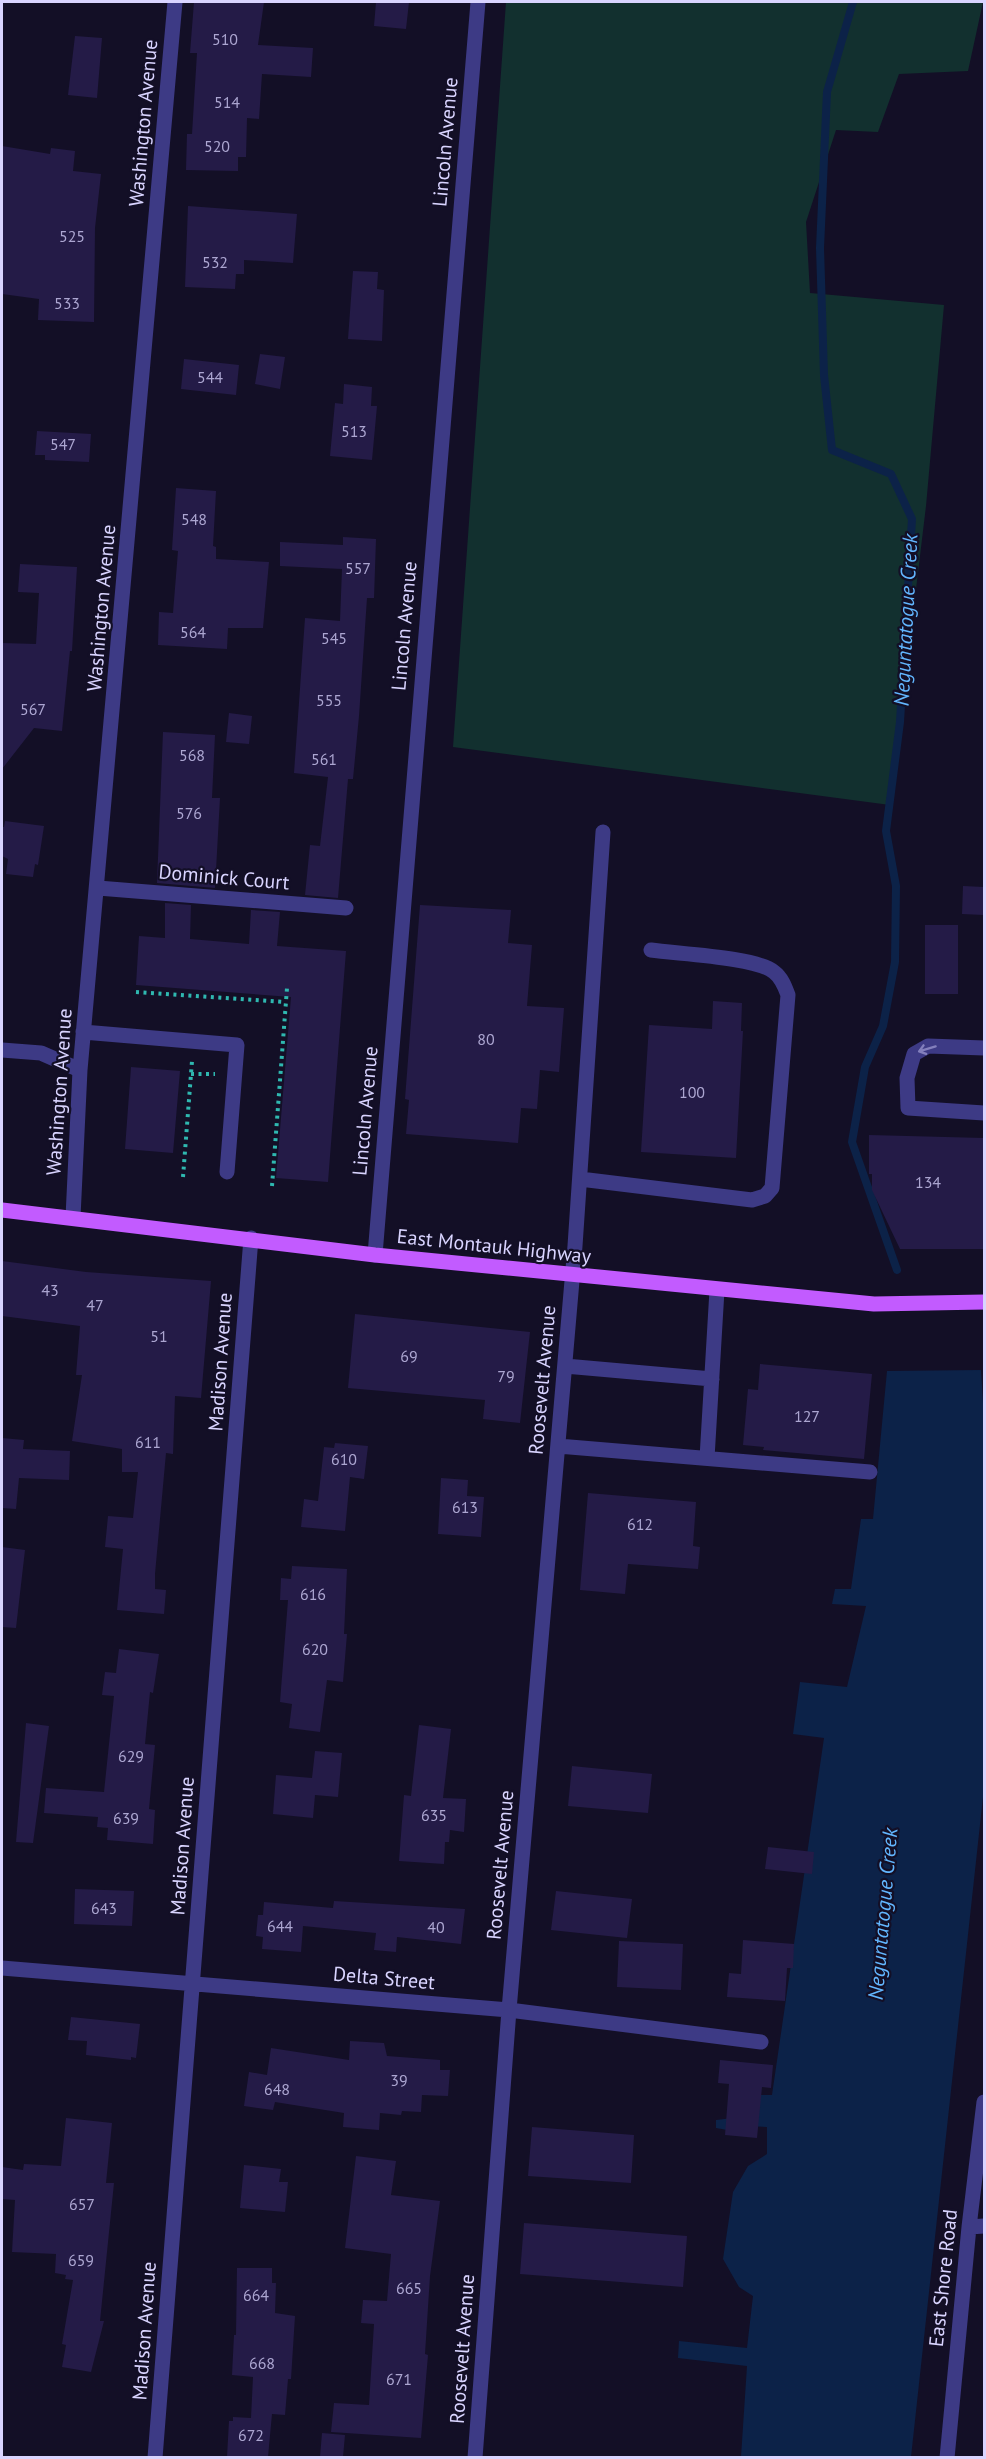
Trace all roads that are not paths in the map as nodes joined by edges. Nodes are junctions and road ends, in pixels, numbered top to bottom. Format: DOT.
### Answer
graph roads {
  1 [pos="175,2"];
  2 [pos="478,2"];
  3 [pos="603,832"];
  4 [pos="98,888"];
  5 [pos="346,908"];
  6 [pos="651,950"];
  7 [pos="83,1032"];
  8 [pos="984,1048"];
  9 [pos="2,1050"];
  10 [pos="80,1070"];
  11 [pos="984,1113"];
  12 [pos="227,1172"];
  13 [pos="580,1179"];
  14 [pos="2,1210"];
  15 [pos="73,1217"];
  16 [pos="251,1238"];
  17 [pos="375,1255"];
  18 [pos="572,1276"];
  19 [pos="717,1290"];
  20 [pos="984,1302"];
  21 [pos="565,1366"];
  22 [pos="712,1379"];
  23 [pos="558,1446"];
  24 [pos="707,1458"];
  25 [pos="870,1472"];
  26 [pos="2,1968"];
  27 [pos="192,1983"];
  28 [pos="509,2010"];
  29 [pos="761,2042"];
  30 [pos="984,2102"];
  31 [pos="984,2226"];
  32 [pos="969,2227"];
  33 [pos="155,2457"];
  34 [pos="475,2457"];
  35 [pos="947,2457"];
  1 -- 4 [label="street, Washington Avenue"];
  2 -- 17 [label="street, Lincoln Avenue"];
  3 -- 13 [label="street, Roosevelt Avenue"];
  4 -- 5 [label="street, Dominick Court"];
  4 -- 7 [label="street, Washington Avenue"];
  6 -- 13 [label="street"];
  7 -- 10 [label="street, Washington Avenue"];
  7 -- 12 [label="street"];
  8 -- 11 [label="street, one-way"];
  9 -- 10 [label="street"];
  10 -- 15 [label="street, Washington Avenue"];
  13 -- 18 [label="street, Roosevelt Avenue"];
  14 -- 15 [label="main road, East Montauk Highway"];
  15 -- 16 [label="main road, East Montauk Highway"];
  16 -- 17 [label="main road, East Montauk Highway"];
  16 -- 27 [label="street, Madison Avenue"];
  17 -- 18 [label="main road, East Montauk Highway"];
  18 -- 19 [label="main road, East Montauk Highway"];
  18 -- 21 [label="street, Roosevelt Avenue"];
  19 -- 20 [label="main road, East Montauk Highway"];
  19 -- 22 [label="street"];
  21 -- 22 [label="street"];
  21 -- 23 [label="street, Roosevelt Avenue"];
  22 -- 24 [label="street"];
  23 -- 24 [label="street"];
  23 -- 28 [label="street, Roosevelt Avenue"];
  24 -- 25 [label="street"];
  26 -- 27 [label="street, Delta Street"];
  27 -- 28 [label="street, Delta Street"];
  27 -- 33 [label="street, Madison Avenue"];
  28 -- 29 [label="street, Delta Street"];
  28 -- 34 [label="street, Roosevelt Avenue"];
  30 -- 32 [label="street, East Shore Road"];
  31 -- 32 [label="street"];
  32 -- 35 [label="street, East Shore Road"];
}
